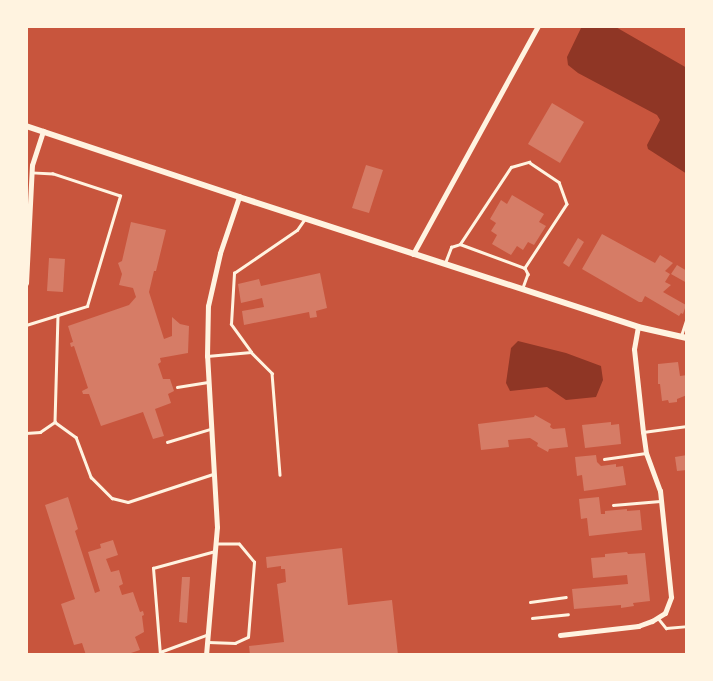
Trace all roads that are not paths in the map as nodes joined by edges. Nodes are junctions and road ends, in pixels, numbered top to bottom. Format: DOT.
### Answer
graph roads {
  1 [pos="538,26"];
  2 [pos="26,126"];
  3 [pos="43,131"];
  4 [pos="32,173"];
  5 [pos="238,197"];
  6 [pos="305,219"];
  7 [pos="460,244"];
  8 [pos="413,254"];
  9 [pos="444,264"];
  10 [pos="525,268"];
  11 [pos="26,283"];
  12 [pos="523,290"];
  13 [pos="58,315"];
  14 [pos="687,318"];
  15 [pos="26,325"];
  16 [pos="638,327"];
  17 [pos="684,338"];
  18 [pos="251,352"];
  19 [pos="207,356"];
  20 [pos="209,382"];
  21 [pos="177,387"];
  22 [pos="55,422"];
  23 [pos="687,426"];
  24 [pos="212,429"];
  25 [pos="643,432"];
  26 [pos="26,433"];
  27 [pos="167,442"];
  28 [pos="646,453"];
  29 [pos="604,459"];
  30 [pos="214,474"];
  31 [pos="280,475"];
  32 [pos="661,501"];
  33 [pos="612,506"];
  34 [pos="215,544"];
  35 [pos="215,551"];
  36 [pos="566,597"];
  37 [pos="530,602"];
  38 [pos="568,614"];
  39 [pos="532,618"];
  40 [pos="658,618"];
  41 [pos="687,626"];
  42 [pos="208,634"];
  43 [pos="560,635"];
  44 [pos="207,642"];
  45 [pos="160,653"];
  46 [pos="206,655"];
  1 -- 8 [label="street"];
  2 -- 3 [label="street"];
  3 -- 4 [label="street"];
  3 -- 5 [label="street"];
  4 -- 11 [label="street"];
  4 -- 13 [label="lane"];
  5 -- 6 [label="street"];
  5 -- 19 [label="street"];
  6 -- 8 [label="street"];
  6 -- 18 [label="lane"];
  7 -- 9 [label="lane"];
  7 -- 10 [label="lane"];
  7 -- 10 [label="lane"];
  8 -- 9 [label="street"];
  9 -- 12 [label="street"];
  10 -- 12 [label="lane"];
  12 -- 16 [label="street"];
  13 -- 15 [label="lane"];
  13 -- 22 [label="lane"];
  14 -- 17 [label="lane"];
  16 -- 17 [label="street"];
  16 -- 25 [label="street"];
  18 -- 19 [label="lane"];
  18 -- 31 [label="lane"];
  19 -- 20 [label="street"];
  20 -- 21 [label="lane"];
  20 -- 24 [label="street"];
  22 -- 26 [label="lane"];
  22 -- 30 [label="lane"];
  23 -- 25 [label="lane"];
  24 -- 27 [label="lane"];
  24 -- 30 [label="street"];
  25 -- 28 [label="street"];
  28 -- 29 [label="lane"];
  28 -- 32 [label="street"];
  30 -- 34 [label="street"];
  32 -- 33 [label="lane"];
  32 -- 40 [label="street"];
  34 -- 35 [label="street"];
  34 -- 44 [label="lane"];
  35 -- 42 [label="street"];
  35 -- 45 [label="lane"];
  36 -- 37 [label="lane"];
  38 -- 39 [label="lane"];
  40 -- 41 [label="lane"];
  40 -- 43 [label="street"];
  42 -- 44 [label="street"];
  42 -- 45 [label="lane"];
  44 -- 46 [label="street"];
}
